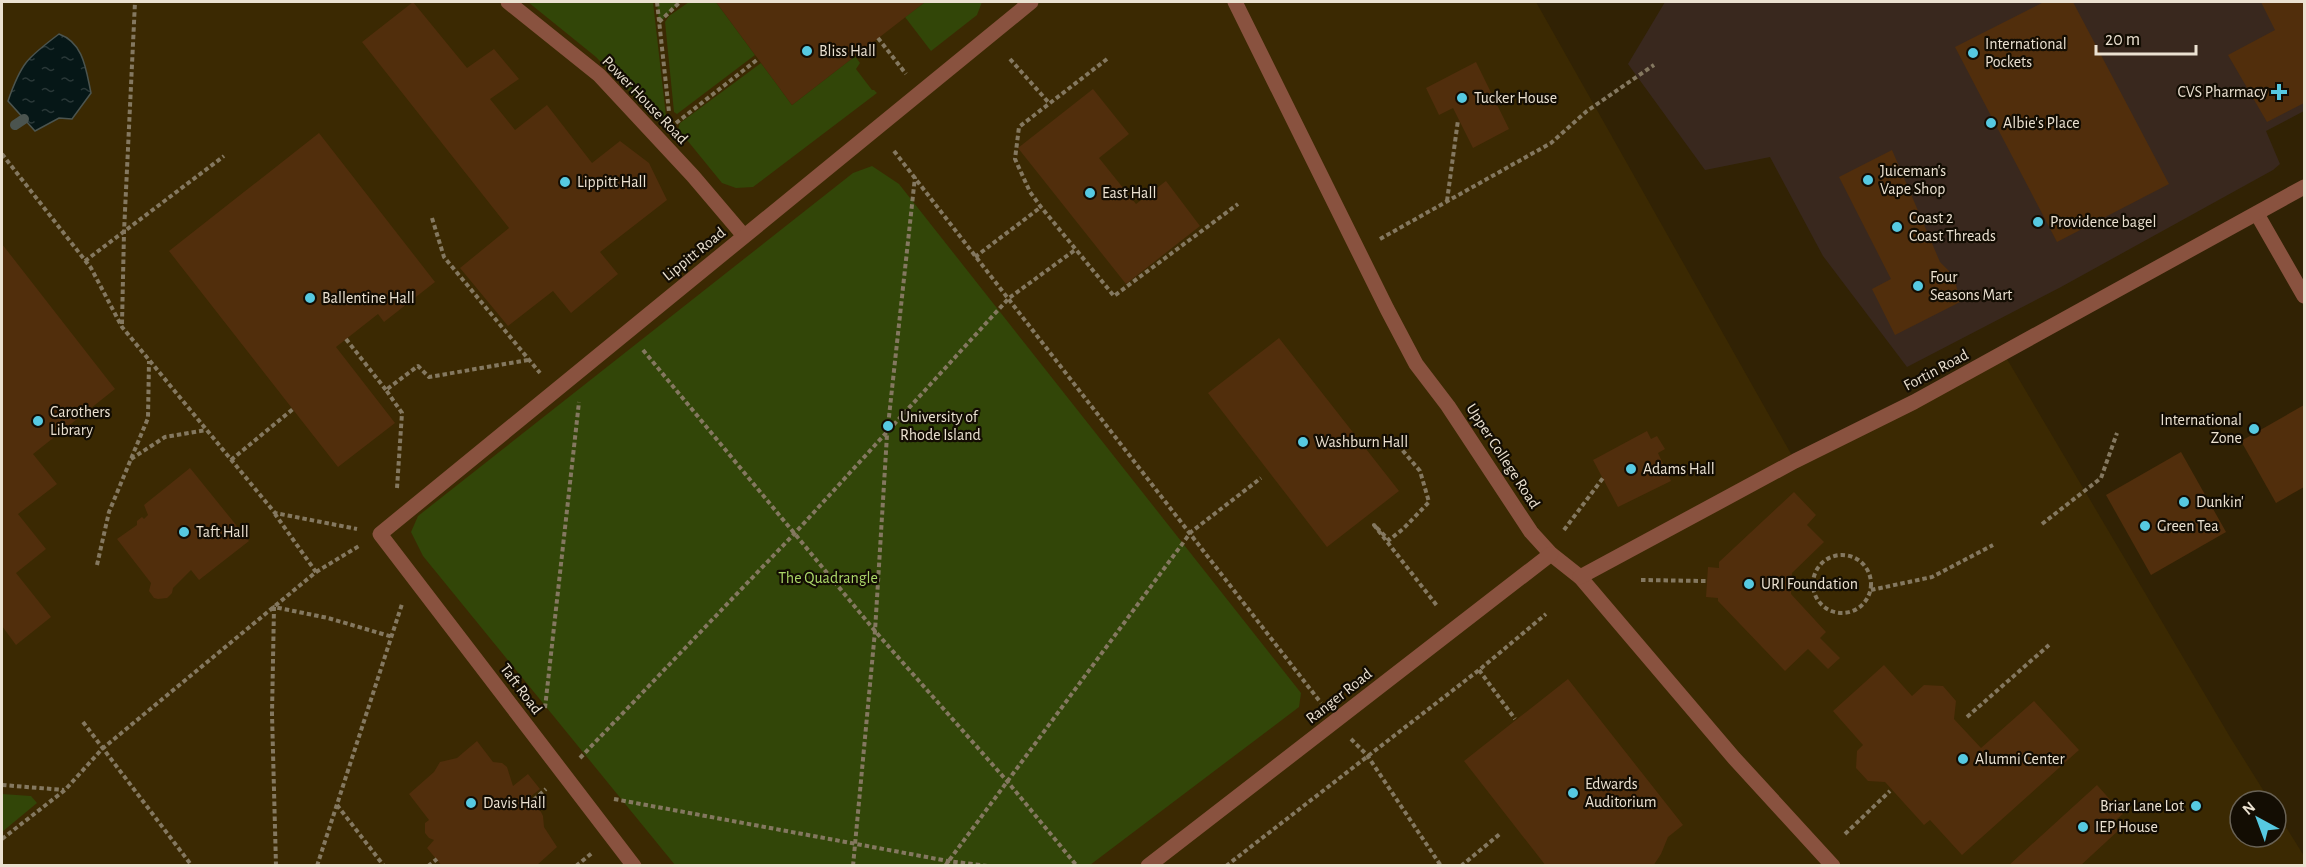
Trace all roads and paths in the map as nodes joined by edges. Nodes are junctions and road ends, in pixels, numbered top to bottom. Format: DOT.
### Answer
graph roads {
  1 [pos="135,2"];
  2 [pos="508,2"];
  3 [pos="657,2"];
  4 [pos="680,2"];
  5 [pos="1031,2"];
  6 [pos="1235,2"];
  7 [pos="659,22"];
  8 [pos="878,38"];
  9 [pos="758,59"];
  10 [pos="1010,59"];
  11 [pos="1107,59"];
  12 [pos="1654,64"];
  13 [pos="906,75"];
  14 [pos="1049,104"];
  15 [pos="669,116"];
  16 [pos="1458,120"];
  17 [pos="670,127"];
  18 [pos="894,151"];
  19 [pos="2,154"];
  20 [pos="224,156"];
  21 [pos="915,177"];
  22 [pos="2304,187"];
  23 [pos="1447,202"];
  24 [pos="1238,204"];
  25 [pos="1041,207"];
  26 [pos="2257,214"];
  27 [pos="432,218"];
  28 [pos="124,231"];
  29 [pos="744,236"];
  30 [pos="1380,239"];
  31 [pos="1075,250"];
  32 [pos="975,256"];
  33 [pos="85,261"];
  34 [pos="2304,296"];
  35 [pos="1009,298"];
  36 [pos="122,327"];
  37 [pos="627,331"];
  38 [pos="346,339"];
  39 [pos="149,360"];
  40 [pos="528,360"];
  41 [pos="583,367"];
  42 [pos="386,390"];
  43 [pos="554,391"];
  44 [pos="293,409"];
  45 [pos="207,430"];
  46 [pos="2117,433"];
  47 [pos="886,435"];
  48 [pos="1393,439"];
  49 [pos="130,460"];
  50 [pos="231,460"];
  51 [pos="1261,478"];
  52 [pos="1602,478"];
  53 [pos="275,513"];
  54 [pos="397,519"];
  55 [pos="2042,524"];
  56 [pos="1564,530"];
  57 [pos="1191,532"];
  58 [pos="380,534"];
  59 [pos="795,534"];
  60 [pos="1993,545"];
  61 [pos="1551,554"];
  62 [pos="97,565"];
  63 [pos="316,572"];
  64 [pos="411,573"];
  65 [pos="1580,577"];
  66 [pos="1641,580"];
  67 [pos="1706,581"];
  68 [pos="1870,590"];
  69 [pos="274,607"];
  70 [pos="1438,607"];
  71 [pos="1546,614"];
  72 [pos="875,630"];
  73 [pos="393,637"];
  74 [pos="2049,645"];
  75 [pos="1479,670"];
  76 [pos="1967,717"];
  77 [pos="1515,719"];
  78 [pos="83,722"];
  79 [pos="1335,722"];
  80 [pos="541,745"];
  81 [pos="102,749"];
  82 [pos="1367,755"];
  83 [pos="564,774"];
  84 [pos="1007,781"];
  85 [pos="2,785"];
  86 [pos="64,790"];
  87 [pos="1890,791"];
  88 [pos="578,792"];
  89 [pos="338,805"];
  90 [pos="1501,833"];
  91 [pos="1845,834"];
  92 [pos="2,839"];
  93 [pos="855,842"];
  94 [pos="436,859"];
  95 [pos="1436,860"];
  96 [pos="946,863"];
  97 [pos="192,866"];
  98 [pos="276,866"];
  99 [pos="317,866"];
  100 [pos="384,866"];
  101 [pos="428,866"];
  102 [pos="634,866"];
  103 [pos="853,866"];
  104 [pos="988,866"];
  105 [pos="1077,866"];
  106 [pos="1148,866"];
  107 [pos="1226,866"];
  108 [pos="1437,866"];
  109 [pos="1441,866"];
  110 [pos="1461,866"];
  111 [pos="1833,866"];
  1 -- 28 [label="path"];
  2 -- 29 [label="street, Power House Road"];
  3 -- 7 [label="path"];
  4 -- 7 [label="path"];
  5 -- 29 [label="street, Lippitt Road"];
  6 -- 61 [label="street, Upper College Road"];
  7 -- 15 [label="path"];
  8 -- 13 [label="path"];
  9 -- 17 [label="path"];
  10 -- 14 [label="path"];
  11 -- 14 [label="path"];
  12 -- 23 [label="path"];
  14 -- 25 [label="path"];
  16 -- 23 [label="path"];
  18 -- 21 [label="path"];
  19 -- 33 [label="path"];
  20 -- 28 [label="path"];
  21 -- 32 [label="path"];
  21 -- 47 [label="path"];
  22 -- 26 [label="street, Fortin Road"];
  23 -- 30 [label="path"];
  24 -- 31 [label="path"];
  25 -- 31 [label="path"];
  25 -- 32 [label="path"];
  26 -- 34 [label="street"];
  26 -- 65 [label="street, Fortin Road"];
  27 -- 40 [label="path"];
  28 -- 33 [label="path"];
  28 -- 36 [label="path"];
  29 -- 37 [label="street, Lippitt Road"];
  31 -- 35 [label="path"];
  32 -- 35 [label="path"];
  33 -- 36 [label="path"];
  35 -- 47 [label="path"];
  35 -- 57 [label="path"];
  36 -- 39 [label="path"];
  37 -- 41 [label="street, Lippitt Road"];
  37 -- 59 [label="path"];
  38 -- 42 [label="path"];
  39 -- 45 [label="path"];
  39 -- 49 [label="path"];
  40 -- 42 [label="path"];
  40 -- 43 [label="path"];
  41 -- 43 [label="street, Lippitt Road"];
  41 -- 80 [label="path"];
  42 -- 54 [label="path"];
  43 -- 54 [label="street, Lippitt Road"];
  44 -- 50 [label="path"];
  45 -- 49 [label="path"];
  45 -- 50 [label="path"];
  46 -- 55 [label="path"];
  47 -- 59 [label="path"];
  47 -- 72 [label="path"];
  48 -- 70 [label="path"];
  49 -- 62 [label="path"];
  50 -- 53 [label="path"];
  51 -- 57 [label="path"];
  52 -- 56 [label="path"];
  53 -- 58 [label="path"];
  53 -- 63 [label="path"];
  54 -- 58 [label="street, Lippitt Road"];
  57 -- 79 [label="path"];
  57 -- 84 [label="path"];
  58 -- 63 [label="path"];
  58 -- 64 [label="street, Taft Road"];
  59 -- 72 [label="path"];
  59 -- 83 [label="path"];
  60 -- 68 [label="path"];
  61 -- 65 [label="street, Upper College Road"];
  61 -- 79 [label="street, Ranger Road"];
  63 -- 69 [label="path"];
  64 -- 73 [label="path"];
  64 -- 80 [label="street, Taft Road"];
  65 -- 111 [label="street, Upper College Road"];
  66 -- 67 [label="path"];
  68 -- 68 [label="path"];
  69 -- 73 [label="path"];
  69 -- 81 [label="path"];
  69 -- 98 [label="path"];
  71 -- 75 [label="path"];
  72 -- 84 [label="path"];
  72 -- 93 [label="path"];
  73 -- 89 [label="path"];
  74 -- 76 [label="path"];
  75 -- 77 [label="path"];
  75 -- 82 [label="path"];
  78 -- 81 [label="path"];
  79 -- 106 [label="street, Ranger Road"];
  80 -- 83 [label="street, Taft Road"];
  81 -- 86 [label="path"];
  81 -- 97 [label="path"];
  82 -- 95 [label="path"];
  82 -- 107 [label="path"];
  83 -- 88 [label="street, Taft Road"];
  84 -- 96 [label="path"];
  84 -- 105 [label="path"];
  85 -- 86 [label="path"];
  86 -- 92 [label="path"];
  87 -- 91 [label="path"];
  88 -- 93 [label="path"];
  88 -- 102 [label="street, Taft Road"];
  89 -- 99 [label="path"];
  89 -- 100 [label="path"];
  90 -- 110 [label="path"];
  93 -- 96 [label="path"];
  93 -- 103 [label="path"];
  94 -- 101 [label="path"];
  95 -- 108 [label="path"];
  95 -- 109 [label="path"];
  96 -- 104 [label="path"];
}
